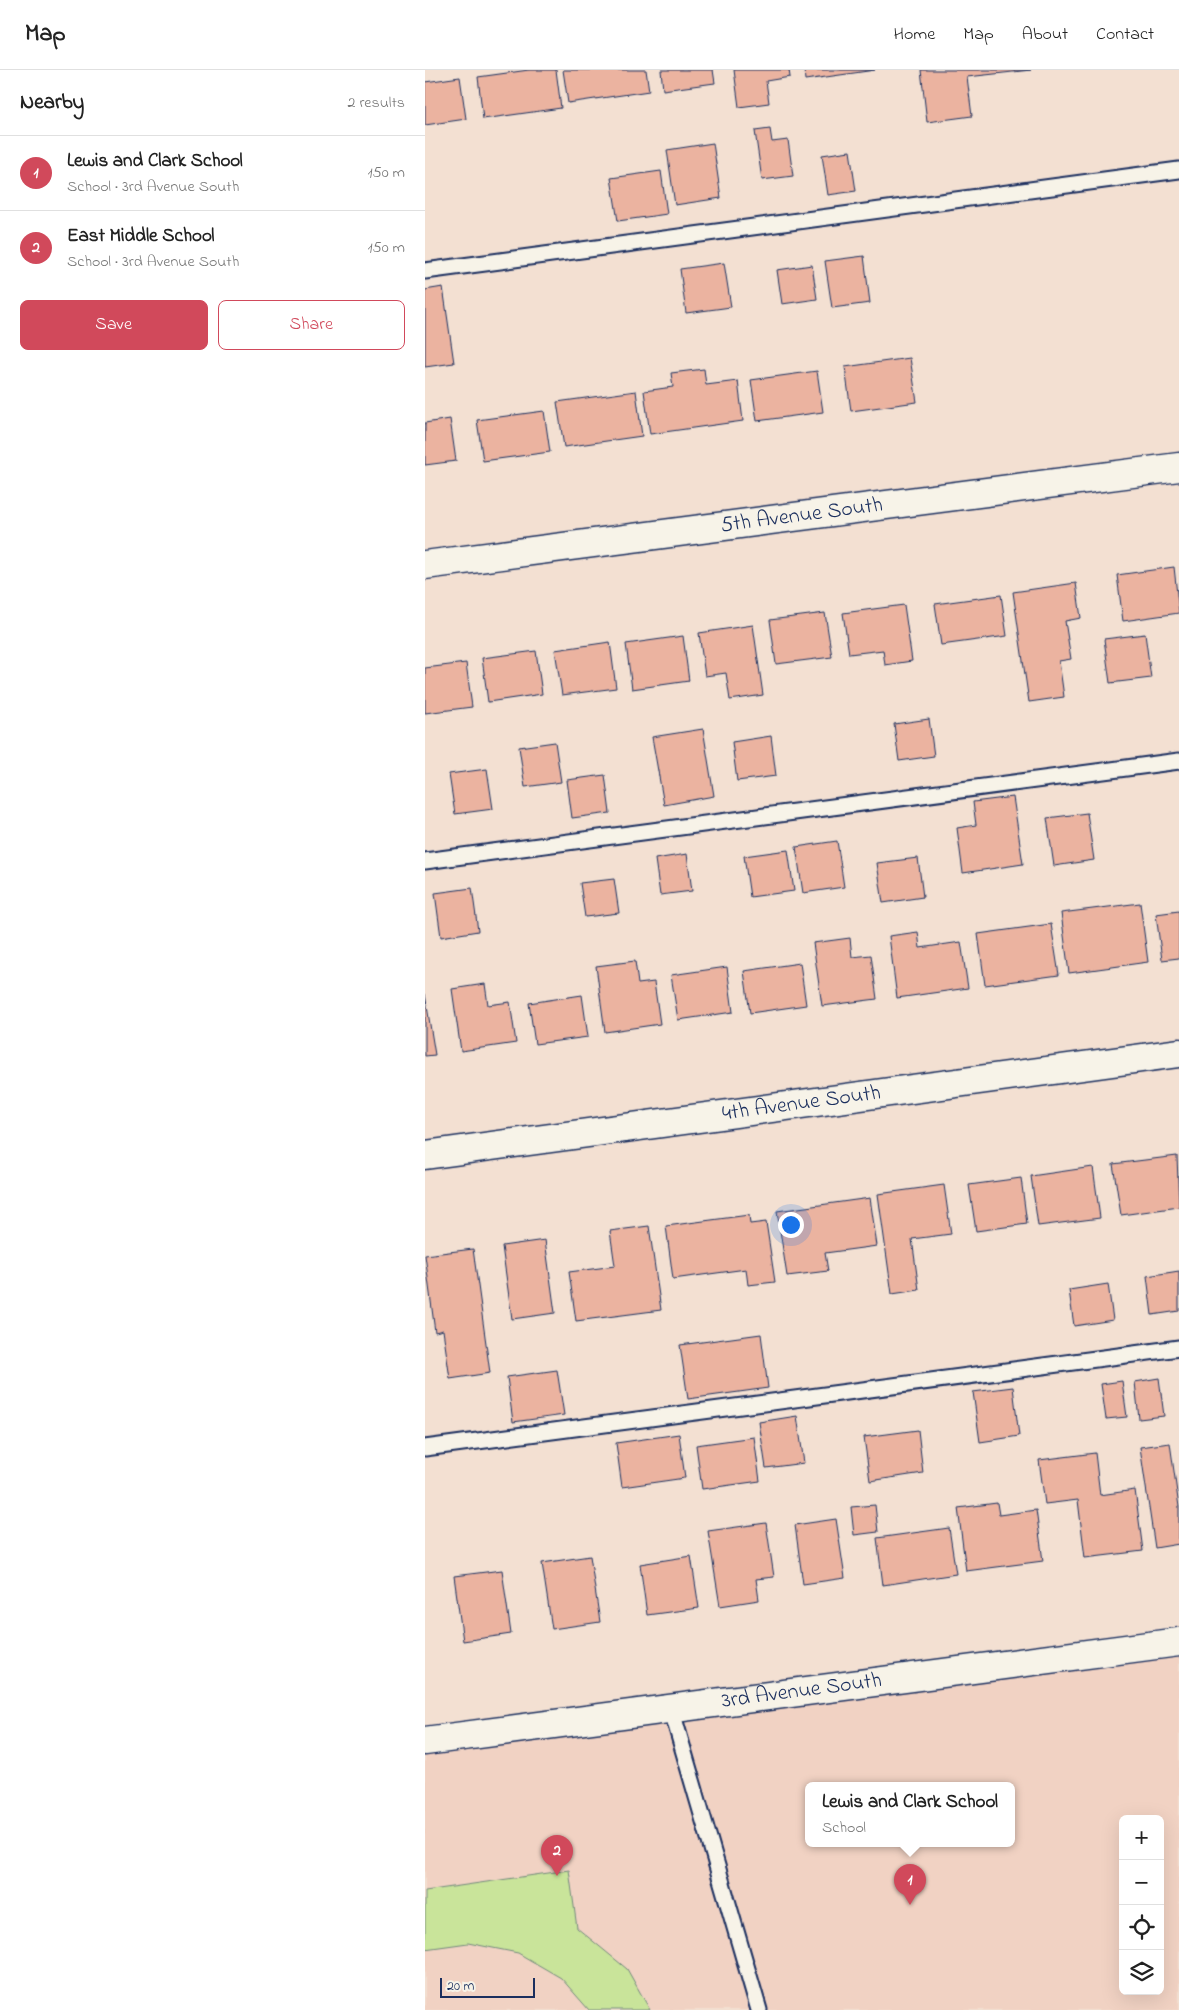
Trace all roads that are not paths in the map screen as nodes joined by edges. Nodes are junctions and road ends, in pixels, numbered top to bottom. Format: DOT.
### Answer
graph roads {
  1 [pos="1179,170"];
  2 [pos="425,271"];
  3 [pos="1179,467"];
  4 [pos="425,565"];
  5 [pos="1179,761"];
  6 [pos="425,861"];
  7 [pos="1179,1053"];
  8 [pos="425,1155"];
  9 [pos="1179,1348"];
  10 [pos="425,1448"];
  11 [pos="1179,1642"];
  12 [pos="671,1708"];
  13 [pos="425,1741"];
  14 [pos="759,2010"];
  1 -- 2 [label="lane"];
  3 -- 4 [label="street, 5th Avenue South"];
  5 -- 6 [label="lane"];
  7 -- 8 [label="street, 4th Avenue South"];
  9 -- 10 [label="lane"];
  11 -- 12 [label="street, 3rd Avenue South"];
  12 -- 13 [label="street, 3rd Avenue South"];
  12 -- 14 [label="lane"];
}
